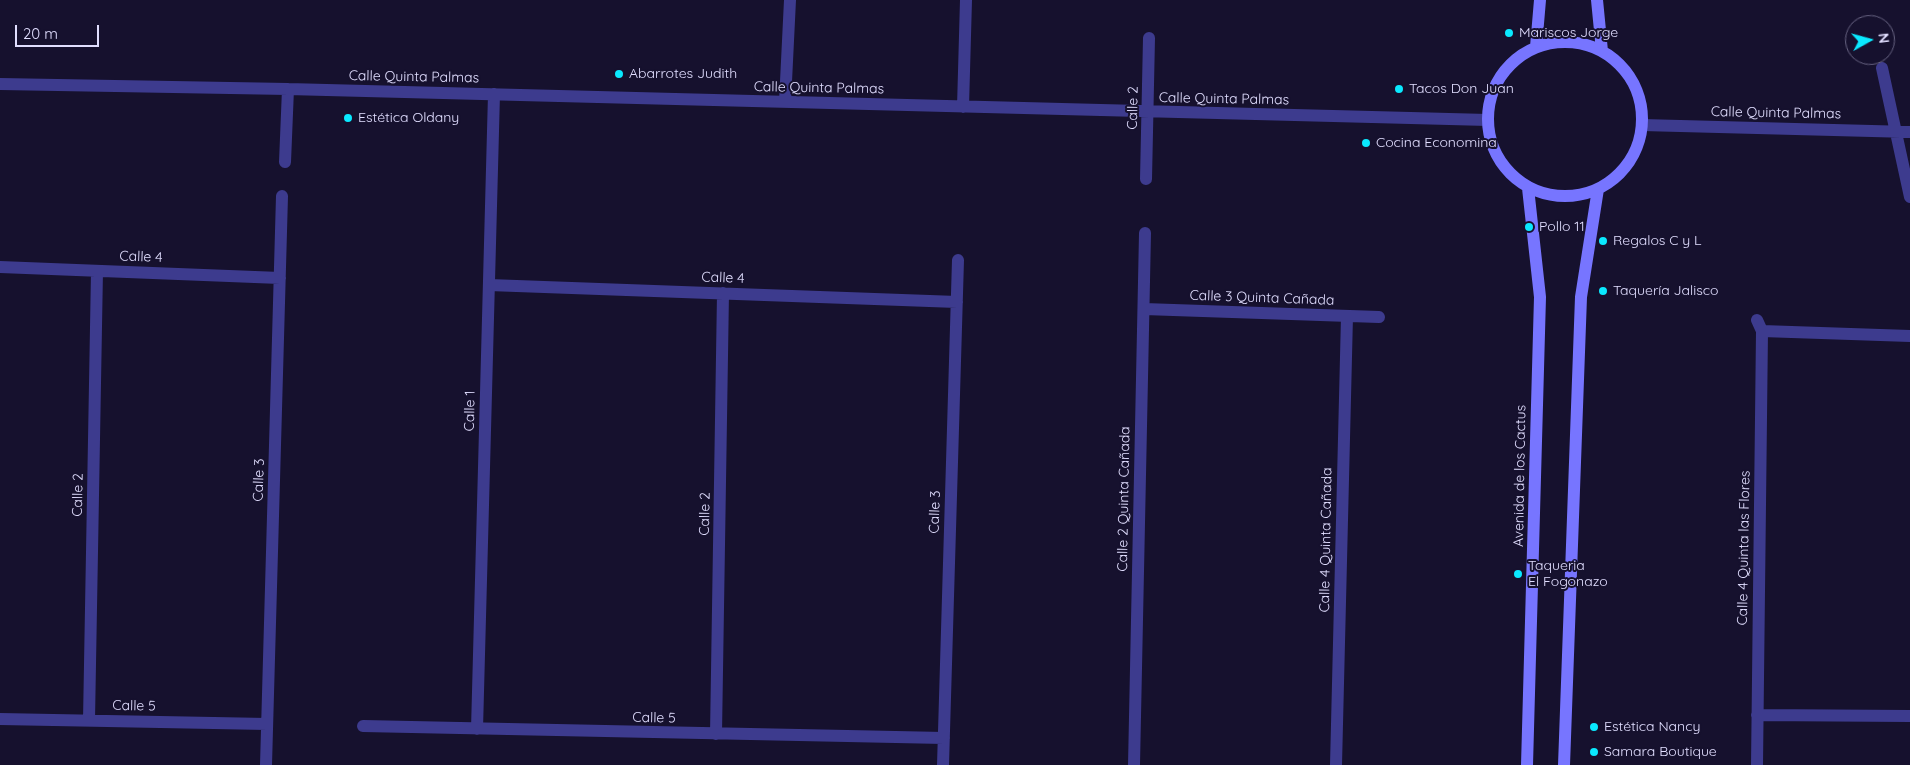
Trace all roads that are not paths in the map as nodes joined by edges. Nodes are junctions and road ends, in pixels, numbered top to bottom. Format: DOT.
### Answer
graph roads {
  1 [pos="790,0"];
  2 [pos="966,0"];
  3 [pos="1540,0"];
  4 [pos="1597,0"];
  5 [pos="1149,38"];
  6 [pos="1536,47"];
  7 [pos="1602,52"];
  8 [pos="1882,68"];
  9 [pos="0,84"];
  10 [pos="288,89"];
  11 [pos="494,94"];
  12 [pos="785,102"];
  13 [pos="963,107"];
  14 [pos="1148,112"];
  15 [pos="1488,120"];
  16 [pos="1642,125"];
  17 [pos="1896,131"];
  18 [pos="1910,132"];
  19 [pos="285,162"];
  20 [pos="1146,179"];
  21 [pos="1528,188"];
  22 [pos="1598,190"];
  23 [pos="282,196"];
  24 [pos="1910,197"];
  25 [pos="1145,233"];
  26 [pos="958,260"];
  27 [pos="0,267"];
  28 [pos="97,271"];
  29 [pos="280,278"];
  30 [pos="489,285"];
  31 [pos="723,293"];
  32 [pos="957,302"];
  33 [pos="1144,308"];
  34 [pos="1346,316"];
  35 [pos="1379,317"];
  36 [pos="1910,336"];
  37 [pos="1757,715"];
  38 [pos="1910,716"];
  39 [pos="0,719"];
  40 [pos="89,720"];
  41 [pos="267,724"];
  42 [pos="364,726"];
  43 [pos="477,729"];
  44 [pos="716,734"];
  45 [pos="944,738"];
  46 [pos="266,765"];
  47 [pos="943,765"];
  48 [pos="1134,765"];
  49 [pos="1336,765"];
  50 [pos="1527,765"];
  51 [pos="1564,765"];
  52 [pos="1756,765"];
  1 -- 12 [label="street"];
  2 -- 13 [label="street"];
  3 -- 6 [label="street"];
  4 -- 7 [label="street"];
  5 -- 14 [label="street, Calle 2"];
  6 -- 7 [label="street"];
  6 -- 15 [label="street"];
  7 -- 16 [label="street"];
  8 -- 17 [label="street"];
  9 -- 10 [label="street, Calle Quinta Palmas"];
  10 -- 11 [label="street, Calle Quinta Palmas"];
  10 -- 19 [label="street"];
  11 -- 12 [label="street, Calle Quinta Palmas"];
  11 -- 30 [label="street, Calle 1"];
  12 -- 13 [label="street, Calle Quinta Palmas"];
  13 -- 14 [label="street, Calle Quinta Palmas"];
  14 -- 15 [label="street, Calle Quinta Palmas"];
  14 -- 20 [label="street, Calle 2"];
  15 -- 21 [label="street"];
  16 -- 17 [label="street, Calle Quinta Palmas"];
  16 -- 22 [label="street"];
  17 -- 18 [label="street, Calle Quinta Palmas"];
  17 -- 24 [label="street"];
  21 -- 22 [label="street"];
  21 -- 50 [label="street, Avenida de los Cactus"];
  22 -- 51 [label="street"];
  23 -- 29 [label="street, Calle 3"];
  25 -- 33 [label="street, Calle 2 Quinta Cañada"];
  26 -- 32 [label="street, Calle 3"];
  27 -- 28 [label="street, Calle 4"];
  28 -- 29 [label="street, Calle 4"];
  28 -- 40 [label="street, Calle 2"];
  29 -- 41 [label="street, Calle 3"];
  30 -- 31 [label="street, Calle 4"];
  30 -- 43 [label="street, Calle 1"];
  31 -- 32 [label="street, Calle 4"];
  31 -- 44 [label="street, Calle 2"];
  32 -- 45 [label="street, Calle 3"];
  33 -- 34 [label="street, Calle 3 Quinta Cañada"];
  33 -- 48 [label="street, Calle 2 Quinta Cañada"];
  34 -- 35 [label="street, Calle 3 Quinta Cañada"];
  34 -- 49 [label="street, Calle 4 Quinta Cañada"];
  36 -- 37 [label="street, Calle 4 Quinta las Flores"];
  37 -- 38 [label="street"];
  37 -- 52 [label="street, Calle 4 Quinta las Flores"];
  39 -- 40 [label="street, Calle 5"];
  40 -- 41 [label="street, Calle 5"];
  41 -- 46 [label="street, Calle 3"];
  42 -- 43 [label="street, Calle 5"];
  43 -- 44 [label="street, Calle 5"];
  44 -- 45 [label="street, Calle 5"];
  45 -- 47 [label="street, Calle 3"];
}
